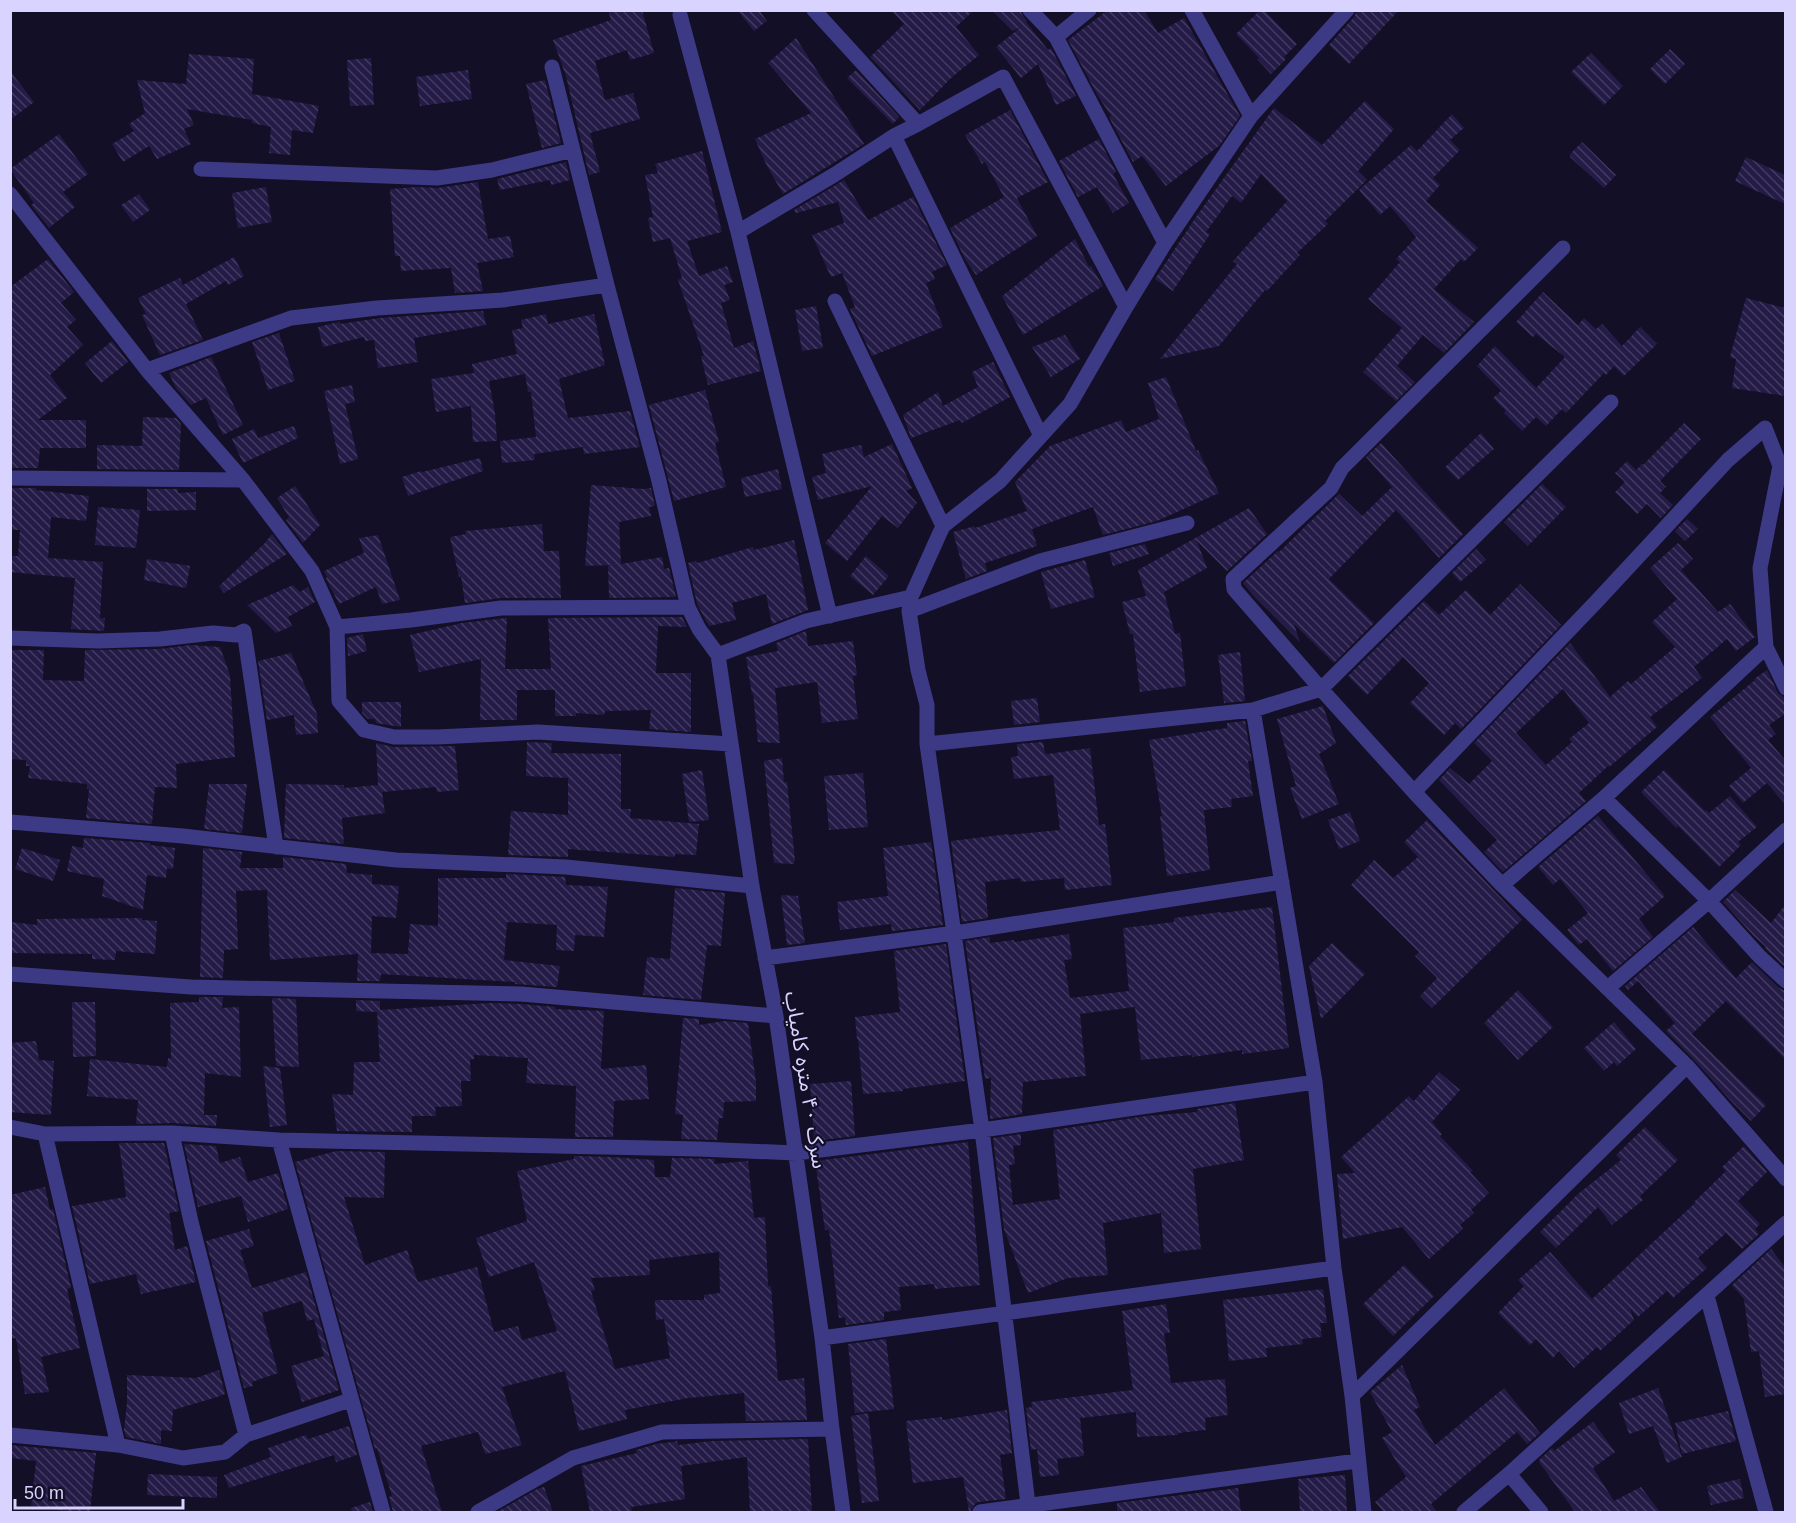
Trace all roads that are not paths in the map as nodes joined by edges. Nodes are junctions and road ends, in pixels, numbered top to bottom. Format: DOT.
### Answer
graph roads {
  1 [pos="814,10"];
  2 [pos="1030,10"];
  3 [pos="1089,10"];
  4 [pos="1192,10"];
  5 [pos="1347,10"];
  6 [pos="680,15"];
  7 [pos="1056,36"];
  8 [pos="552,67"];
  9 [pos="1251,116"];
  10 [pos="918,124"];
  11 [pos="894,136"];
  12 [pos="573,150"];
  13 [pos="201,169"];
  14 [pos="10,194"];
  15 [pos="738,232"];
  16 [pos="1165,243"];
  17 [pos="1563,248"];
  18 [pos="607,285"];
  19 [pos="835,301"];
  20 [pos="1126,307"];
  21 [pos="147,370"];
  22 [pos="1611,402"];
  23 [pos="1041,436"];
  24 [pos="10,478"];
  25 [pos="243,480"];
  26 [pos="1187,523"];
  27 [pos="943,526"];
  28 [pos="910,604"];
  29 [pos="687,607"];
  30 [pos="830,616"];
  31 [pos="337,627"];
  32 [pos="10,638"];
  33 [pos="1766,647"];
  34 [pos="718,655"];
  35 [pos="1785,688"];
  36 [pos="1321,689"];
  37 [pos="1253,710"];
  38 [pos="731,744"];
  39 [pos="927,744"];
  40 [pos="1414,792"];
  41 [pos="1604,798"];
  42 [pos="10,822"];
  43 [pos="1785,830"];
  44 [pos="276,847"];
  45 [pos="1282,882"];
  46 [pos="1503,885"];
  47 [pos="752,886"];
  48 [pos="1709,901"];
  49 [pos="955,933"];
  50 [pos="765,958"];
  51 [pos="10,974"];
  52 [pos="1785,981"];
  53 [pos="1609,987"];
  54 [pos="776,1016"];
  55 [pos="1687,1065"];
  56 [pos="1315,1082"];
  57 [pos="10,1126"];
  58 [pos="982,1130"];
  59 [pos="172,1133"];
  60 [pos="45,1134"];
  61 [pos="279,1140"];
  62 [pos="796,1154"];
  63 [pos="1785,1179"];
  64 [pos="1785,1223"];
  65 [pos="1334,1268"];
  66 [pos="1707,1296"];
  67 [pos="1004,1314"];
  68 [pos="822,1338"];
  69 [pos="1352,1396"];
  70 [pos="350,1400"];
  71 [pos="831,1430"];
  72 [pos="10,1435"];
  73 [pos="246,1435"];
  74 [pos="118,1446"];
  75 [pos="1357,1461"];
  76 [pos="1509,1474"];
  77 [pos="1029,1509"];
  78 [pos="383,1512"];
  79 [pos="478,1512"];
  80 [pos="843,1512"];
  81 [pos="980,1512"];
  82 [pos="1364,1512"];
  83 [pos="1464,1512"];
  84 [pos="1541,1512"];
  85 [pos="1766,1512"];
  1 -- 10 [label="street"];
  2 -- 7 [label="street"];
  3 -- 7 [label="street"];
  4 -- 9 [label="street"];
  5 -- 9 [label="street"];
  6 -- 15 [label="street"];
  7 -- 16 [label="street"];
  8 -- 12 [label="street"];
  9 -- 16 [label="street"];
  10 -- 11 [label="street"];
  10 -- 20 [label="street"];
  11 -- 15 [label="street"];
  11 -- 23 [label="street"];
  12 -- 13 [label="street"];
  12 -- 18 [label="street"];
  14 -- 21 [label="street"];
  15 -- 30 [label="street"];
  16 -- 20 [label="street"];
  17 -- 36 [label="street"];
  18 -- 21 [label="street"];
  18 -- 29 [label="street"];
  19 -- 27 [label="street"];
  20 -- 23 [label="street"];
  21 -- 25 [label="street"];
  22 -- 36 [label="street"];
  23 -- 27 [label="street"];
  24 -- 25 [label="street"];
  25 -- 31 [label="street"];
  26 -- 28 [label="street"];
  27 -- 28 [label="street"];
  28 -- 30 [label="street"];
  28 -- 39 [label="street"];
  29 -- 31 [label="street"];
  29 -- 34 [label="street"];
  30 -- 34 [label="street"];
  31 -- 38 [label="street"];
  32 -- 44 [label="street"];
  33 -- 35 [label="street"];
  33 -- 40 [label="street"];
  33 -- 41 [label="street"];
  34 -- 38 [label="street, سرک ۴۰ متره کامیاب"];
  36 -- 37 [label="street"];
  36 -- 40 [label="street"];
  37 -- 39 [label="street"];
  37 -- 45 [label="street"];
  38 -- 47 [label="street, سرک ۴۰ متره کامیاب"];
  39 -- 49 [label="street"];
  40 -- 46 [label="street"];
  41 -- 46 [label="street"];
  41 -- 48 [label="street"];
  42 -- 44 [label="street"];
  43 -- 48 [label="street"];
  44 -- 47 [label="street"];
  45 -- 49 [label="street"];
  45 -- 56 [label="street"];
  46 -- 53 [label="street"];
  47 -- 50 [label="street, سرک ۴۰ متره کامیاب"];
  48 -- 52 [label="street"];
  48 -- 53 [label="street"];
  49 -- 50 [label="street"];
  49 -- 58 [label="street"];
  50 -- 54 [label="street, سرک ۴۰ متره کامیاب"];
  51 -- 54 [label="street"];
  53 -- 55 [label="street"];
  54 -- 62 [label="street, سرک ۴۰ متره کامیاب"];
  55 -- 63 [label="street"];
  55 -- 69 [label="street"];
  56 -- 58 [label="street"];
  56 -- 65 [label="street"];
  57 -- 60 [label="street"];
  58 -- 62 [label="street"];
  58 -- 67 [label="street"];
  59 -- 60 [label="street"];
  59 -- 61 [label="street"];
  59 -- 73 [label="street"];
  60 -- 74 [label="street"];
  61 -- 62 [label="street"];
  61 -- 70 [label="street"];
  62 -- 68 [label="street, سرک ۴۰ متره کامیاب"];
  64 -- 66 [label="street"];
  65 -- 67 [label="street"];
  65 -- 69 [label="street"];
  66 -- 76 [label="street"];
  66 -- 85 [label="street"];
  67 -- 68 [label="street"];
  67 -- 77 [label="street"];
  68 -- 71 [label="street, سرک ۴۰ متره کامیاب"];
  69 -- 75 [label="street"];
  70 -- 73 [label="street"];
  70 -- 78 [label="street"];
  71 -- 79 [label="street"];
  71 -- 80 [label="street, سرک ۴۰ متره کامیاب"];
  72 -- 74 [label="street"];
  73 -- 74 [label="street"];
  75 -- 77 [label="street"];
  75 -- 82 [label="street"];
  76 -- 83 [label="street"];
  76 -- 84 [label="street"];
  77 -- 81 [label="street"];
}
